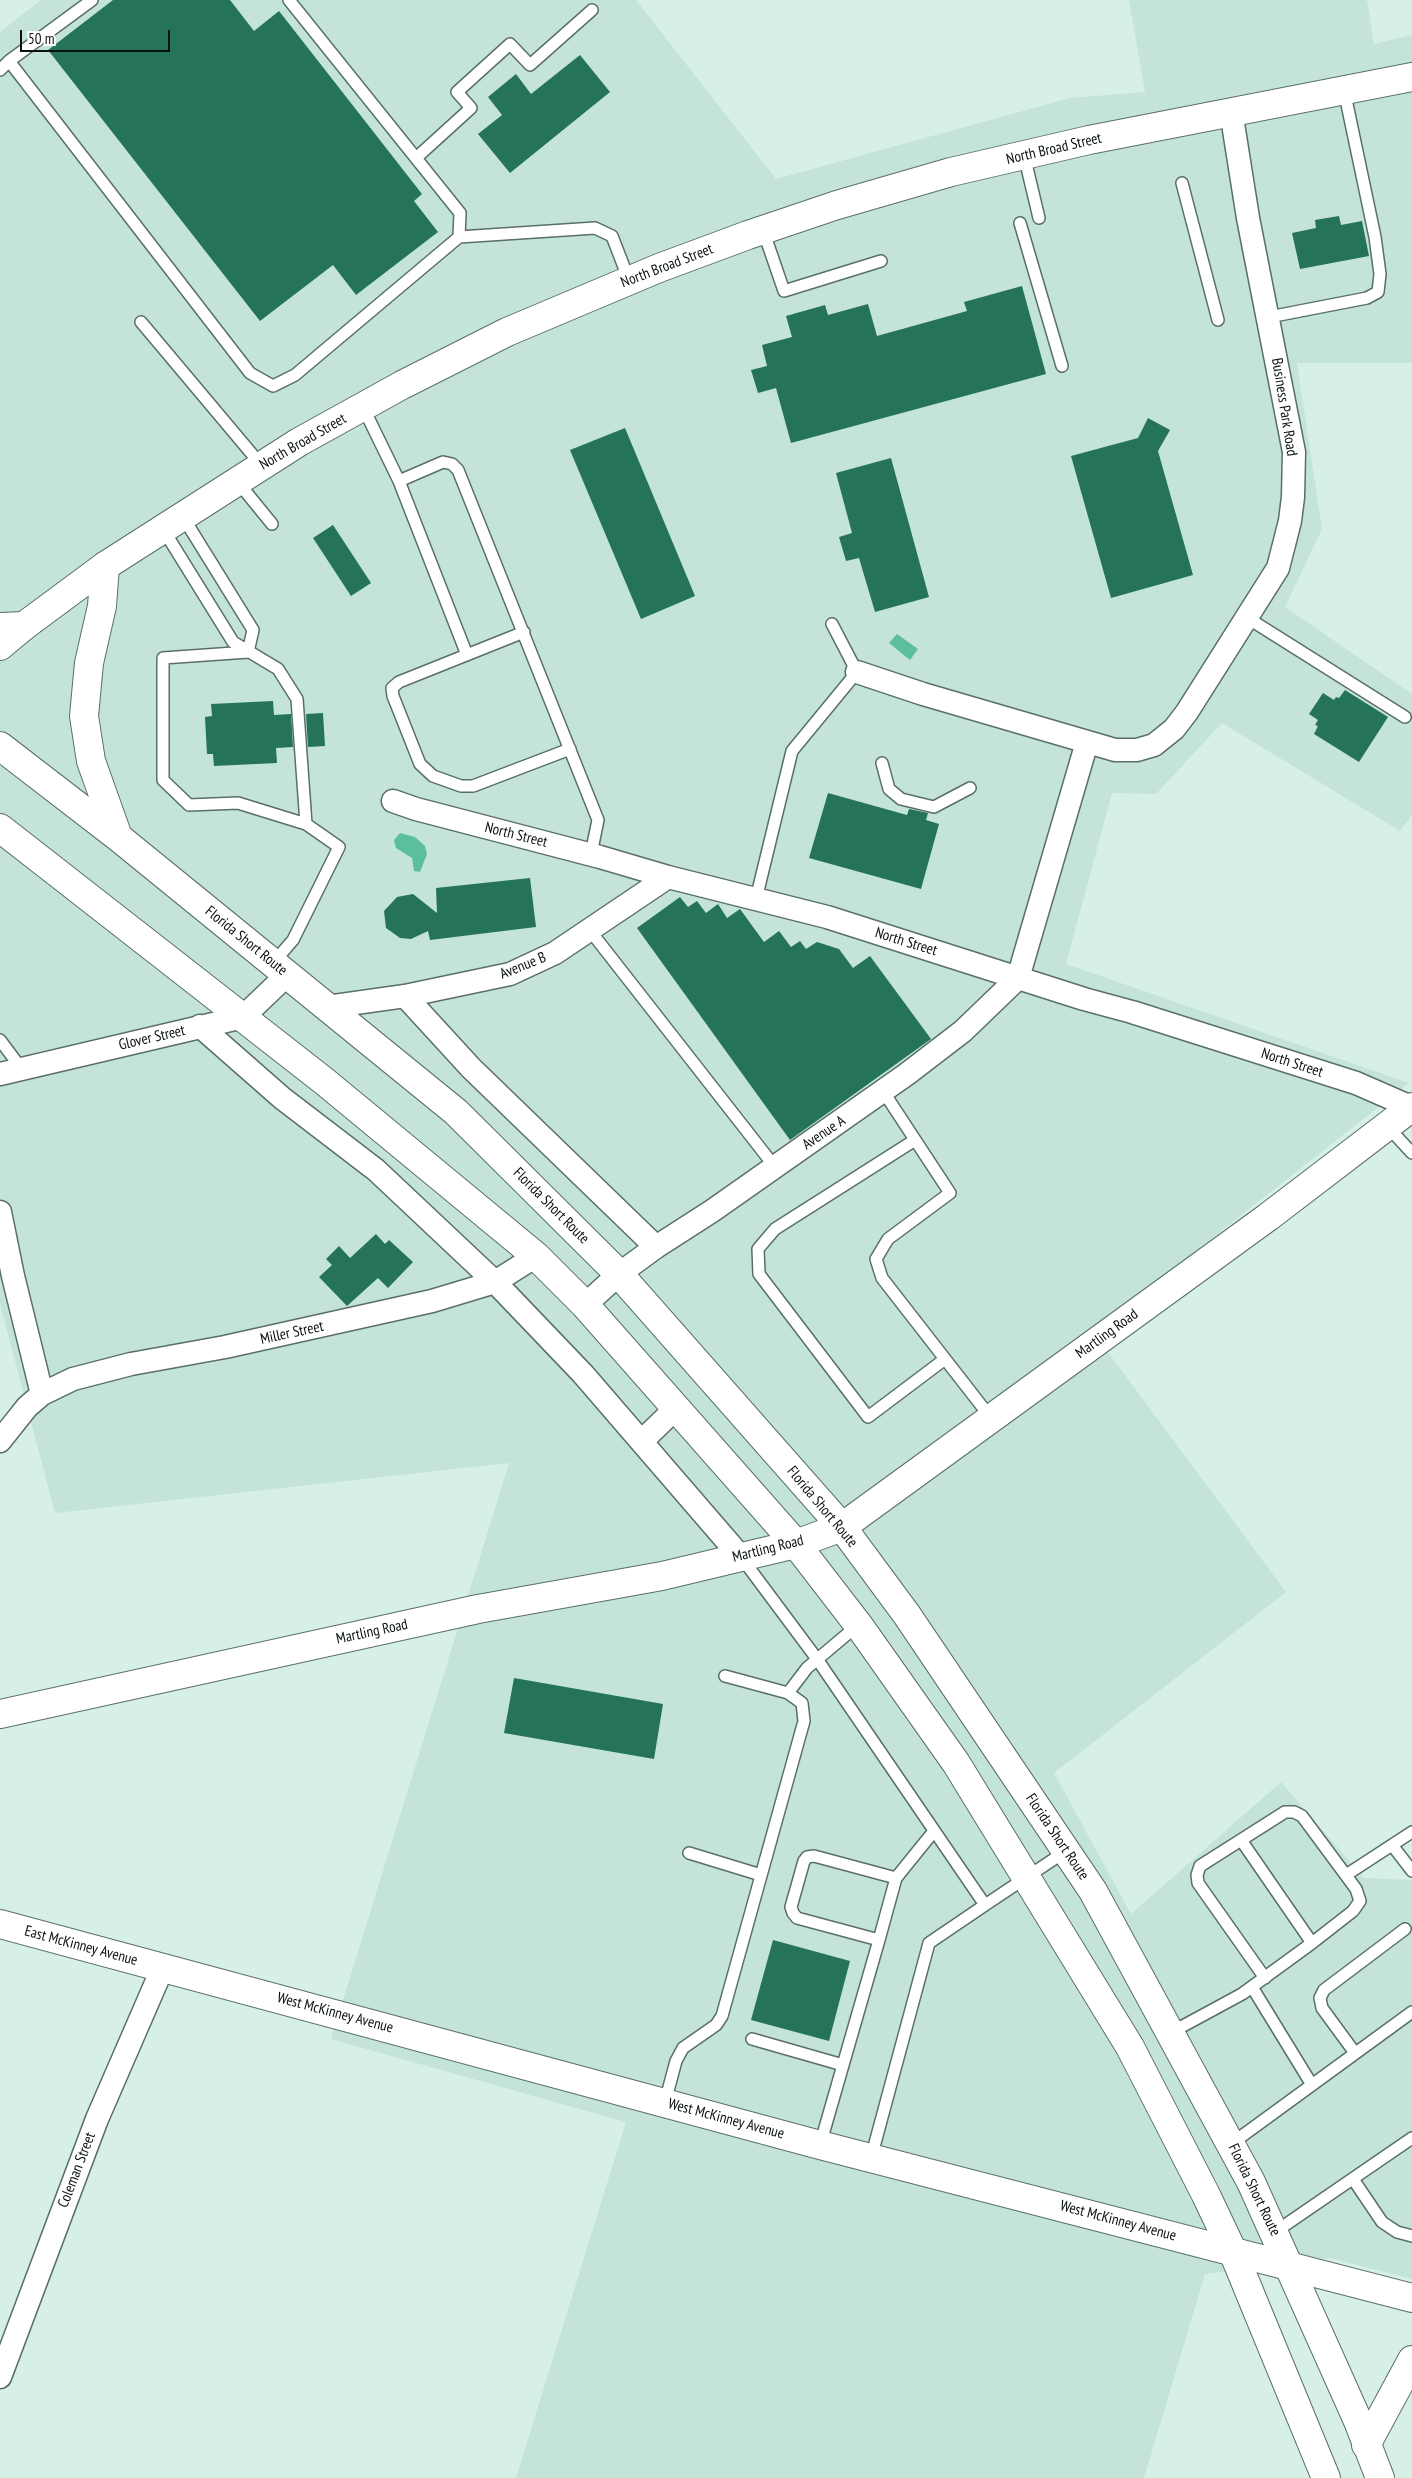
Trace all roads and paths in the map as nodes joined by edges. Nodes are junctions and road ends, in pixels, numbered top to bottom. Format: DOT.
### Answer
graph roads {
  1 [pos="92,0"];
  2 [pos="289,0"];
  3 [pos="592,10"];
  4 [pos="9,60"];
  5 [pos="0,70"];
  6 [pos="1412,77"];
  7 [pos="1344,90"];
  8 [pos="1231,111"];
  9 [pos="1024,156"];
  10 [pos="416,158"];
  11 [pos="1182,183"];
  12 [pos="1039,218"];
  13 [pos="1020,223"];
  14 [pos="763,230"];
  15 [pos="459,236"];
  16 [pos="881,261"];
  17 [pos="629,280"];
  18 [pos="1269,317"];
  19 [pos="1218,320"];
  20 [pos="141,322"];
  21 [pos="1062,366"];
  22 [pos="363,407"];
  23 [pos="262,466"];
  24 [pos="237,481"];
  25 [pos="399,481"];
  26 [pos="173,522"];
  27 [pos="272,524"];
  28 [pos="105,566"];
  29 [pos="1246,618"];
  30 [pos="832,624"];
  31 [pos="12,626"];
  32 [pos="524,632"];
  33 [pos="0,646"];
  34 [pos="248,652"];
  35 [pos="467,655"];
  36 [pos="857,672"];
  37 [pos="1405,717"];
  38 [pos="1087,742"];
  39 [pos="0,746"];
  40 [pos="570,749"];
  41 [pos="882,763"];
  42 [pos="970,788"];
  43 [pos="393,801"];
  44 [pos="306,824"];
  45 [pos="0,828"];
  46 [pos="118,837"];
  47 [pos="591,854"];
  48 [pos="668,877"];
  49 [pos="756,899"];
  50 [pos="588,928"];
  51 [pos="281,968"];
  52 [pos="1018,978"];
  53 [pos="405,996"];
  54 [pos="327,1007"];
  55 [pos="243,1017"];
  56 [pos="200,1026"];
  57 [pos="0,1040"];
  58 [pos="10,1071"];
  59 [pos="882,1091"];
  60 [pos="1412,1107"];
  61 [pos="1387,1126"];
  62 [pos="915,1140"];
  63 [pos="1412,1153"];
  64 [pos="775,1167"];
  65 [pos="0,1212"];
  66 [pos="656,1247"];
  67 [pos="536,1256"];
  68 [pos="619,1274"];
  69 [pos="495,1282"];
  70 [pos="584,1305"];
  71 [pos="945,1359"];
  72 [pos="42,1394"];
  73 [pos="676,1408"];
  74 [pos="991,1418"];
  75 [pos="0,1441"];
  76 [pos="642,1441"];
  77 [pos="842,1528"];
  78 [pos="796,1544"];
  79 [pos="740,1556"];
  80 [pos="858,1624"];
  81 [pos="817,1659"];
  82 [pos="725,1676"];
  83 [pos="788,1693"];
  84 [pos="0,1714"];
  85 [pos="934,1831"];
  86 [pos="1412,1832"];
  87 [pos="1241,1840"];
  88 [pos="1392,1845"];
  89 [pos="1066,1851"];
  90 [pos="689,1853"];
  91 [pos="1412,1871"];
  92 [pos="761,1875"];
  93 [pos="1346,1875"];
  94 [pos="1026,1876"];
  95 [pos="896,1878"];
  96 [pos="985,1904"];
  97 [pos="0,1924"];
  98 [pos="1405,1929"];
  99 [pos="878,1940"];
  100 [pos="1312,1944"];
  101 [pos="163,1967"];
  102 [pos="1265,1978"];
  103 [pos="1252,1987"];
  104 [pos="1412,2012"];
  105 [pos="1170,2033"];
  106 [pos="752,2039"];
  107 [pos="1355,2053"];
  108 [pos="843,2065"];
  109 [pos="1312,2084"];
  110 [pos="665,2102"];
  111 [pos="1412,2138"];
  112 [pos="1231,2144"];
  113 [pos="820,2145"];
  114 [pos="871,2158"];
  115 [pos="1353,2179"];
  116 [pos="1275,2232"];
  117 [pos="1412,2236"];
  118 [pos="1232,2252"];
  119 [pos="1290,2266"];
  120 [pos="1412,2298"];
  121 [pos="1412,2360"];
  122 [pos="0,2377"];
  123 [pos="1366,2445"];
  124 [pos="1326,2478"];
  125 [pos="1380,2478"];
  1 -- 4 [label="lane"];
  2 -- 10 [label="lane"];
  3 -- 10 [label="lane"];
  4 -- 5 [label="lane"];
  4 -- 15 [label="lane"];
  6 -- 7 [label="main road, North Broad Street"];
  7 -- 8 [label="main road, North Broad Street"];
  7 -- 18 [label="lane"];
  8 -- 9 [label="main road, North Broad Street"];
  8 -- 18 [label="street, Business Park Road"];
  9 -- 12 [label="lane"];
  9 -- 14 [label="main road, North Broad Street"];
  10 -- 15 [label="lane"];
  11 -- 19 [label="lane"];
  13 -- 21 [label="lane"];
  14 -- 16 [label="lane"];
  14 -- 17 [label="main road, North Broad Street"];
  15 -- 17 [label="lane"];
  17 -- 22 [label="main road, North Broad Street"];
  18 -- 29 [label="street, Business Park Road"];
  20 -- 23 [label="lane"];
  22 -- 23 [label="main road, North Broad Street"];
  22 -- 25 [label="lane"];
  23 -- 24 [label="main road, North Broad Street"];
  24 -- 26 [label="main road, North Broad Street"];
  24 -- 27 [label="lane"];
  25 -- 32 [label="lane"];
  25 -- 35 [label="lane"];
  26 -- 28 [label="main road, North Broad Street"];
  26 -- 34 [label="lane"];
  26 -- 34 [label="lane"];
  28 -- 31 [label="main road, North Broad Street"];
  28 -- 46 [label="main road"];
  29 -- 37 [label="lane"];
  29 -- 38 [label="street, Business Park Road"];
  30 -- 36 [label="lane"];
  31 -- 33 [label="main road, North Broad Street"];
  32 -- 35 [label="lane"];
  32 -- 40 [label="lane"];
  34 -- 44 [label="lane"];
  34 -- 44 [label="lane"];
  35 -- 40 [label="lane"];
  36 -- 38 [label="street, Business Park Road"];
  36 -- 49 [label="lane"];
  38 -- 52 [label="street"];
  39 -- 46 [label="main road, Florida Short Route"];
  40 -- 47 [label="lane"];
  41 -- 42 [label="lane"];
  43 -- 47 [label="street, North Street"];
  44 -- 51 [label="lane"];
  45 -- 55 [label="main road"];
  46 -- 51 [label="main road, Florida Short Route"];
  47 -- 48 [label="street, North Street"];
  48 -- 49 [label="street, North Street"];
  48 -- 50 [label="street, Avenue B"];
  49 -- 52 [label="street, North Street"];
  50 -- 53 [label="street, Avenue B"];
  50 -- 64 [label="lane"];
  51 -- 54 [label="main road, Florida Short Route"];
  51 -- 55 [label="street"];
  52 -- 59 [label="street, Avenue A"];
  52 -- 60 [label="street, North Street"];
  53 -- 54 [label="street, Avenue B"];
  53 -- 66 [label="street"];
  54 -- 68 [label="main road, Florida Short Route"];
  55 -- 56 [label="street, Glover Street"];
  55 -- 67 [label="main road"];
  56 -- 58 [label="street, Glover Street"];
  56 -- 69 [label="street"];
  57 -- 58 [label="lane"];
  59 -- 62 [label="lane"];
  59 -- 64 [label="street, Avenue A"];
  60 -- 61 [label="main road, Martling Road"];
  61 -- 63 [label="lane"];
  61 -- 74 [label="main road, Martling Road"];
  62 -- 71 [label="lane"];
  62 -- 71 [label="lane"];
  64 -- 66 [label="street, Avenue A"];
  65 -- 72 [label="street"];
  66 -- 68 [label="street, Avenue A"];
  67 -- 69 [label="street, Miller Street"];
  67 -- 70 [label="main road"];
  68 -- 70 [label="street, Avenue A"];
  68 -- 77 [label="main road, Florida Short Route"];
  69 -- 72 [label="street, Miller Street"];
  69 -- 76 [label="street"];
  70 -- 73 [label="main road"];
  71 -- 74 [label="lane"];
  72 -- 75 [label="street, Miller Street"];
  73 -- 76 [label="street"];
  73 -- 78 [label="main road"];
  74 -- 77 [label="main road, Martling Road"];
  76 -- 79 [label="street"];
  77 -- 78 [label="main road, Martling Road"];
  77 -- 89 [label="main road, Florida Short Route"];
  78 -- 79 [label="main road, Martling Road"];
  78 -- 80 [label="main road"];
  79 -- 81 [label="lane"];
  79 -- 84 [label="main road, Martling Road"];
  80 -- 81 [label="lane"];
  80 -- 94 [label="main road"];
  81 -- 83 [label="lane"];
  81 -- 85 [label="lane"];
  82 -- 83 [label="lane"];
  83 -- 92 [label="lane"];
  85 -- 95 [label="lane"];
  85 -- 96 [label="lane"];
  86 -- 88 [label="lane"];
  87 -- 93 [label="lane"];
  87 -- 100 [label="lane"];
  87 -- 102 [label="lane"];
  88 -- 91 [label="lane"];
  88 -- 93 [label="lane"];
  89 -- 94 [label="lane"];
  89 -- 105 [label="main road, Florida Short Route"];
  90 -- 92 [label="lane"];
  92 -- 110 [label="lane"];
  93 -- 100 [label="lane"];
  94 -- 96 [label="lane"];
  94 -- 118 [label="main road"];
  95 -- 99 [label="lane"];
  95 -- 99 [label="lane"];
  96 -- 114 [label="lane"];
  97 -- 101 [label="main road, East McKinney Avenue"];
  98 -- 107 [label="lane"];
  99 -- 108 [label="lane"];
  100 -- 102 [label="lane"];
  101 -- 110 [label="main road, West McKinney Avenue"];
  101 -- 122 [label="street, Coleman Street"];
  102 -- 103 [label="lane"];
  103 -- 105 [label="lane"];
  103 -- 109 [label="lane"];
  104 -- 107 [label="lane"];
  105 -- 112 [label="main road, Florida Short Route"];
  106 -- 108 [label="lane"];
  107 -- 109 [label="lane"];
  108 -- 113 [label="lane"];
  109 -- 112 [label="lane"];
  110 -- 113 [label="main road, West McKinney Avenue"];
  111 -- 115 [label="lane"];
  112 -- 116 [label="main road, Florida Short Route"];
  113 -- 114 [label="main road, West McKinney Avenue"];
  114 -- 118 [label="main road, West McKinney Avenue"];
  115 -- 116 [label="lane"];
  115 -- 117 [label="lane"];
  116 -- 119 [label="main road, Florida Short Route"];
  118 -- 119 [label="main road, West McKinney Avenue"];
  118 -- 124 [label="main road"];
  119 -- 120 [label="main road"];
  119 -- 123 [label="main road, Florida Short Route"];
  121 -- 123 [label="main road"];
  123 -- 125 [label="main road, Florida Short Route"];
}
